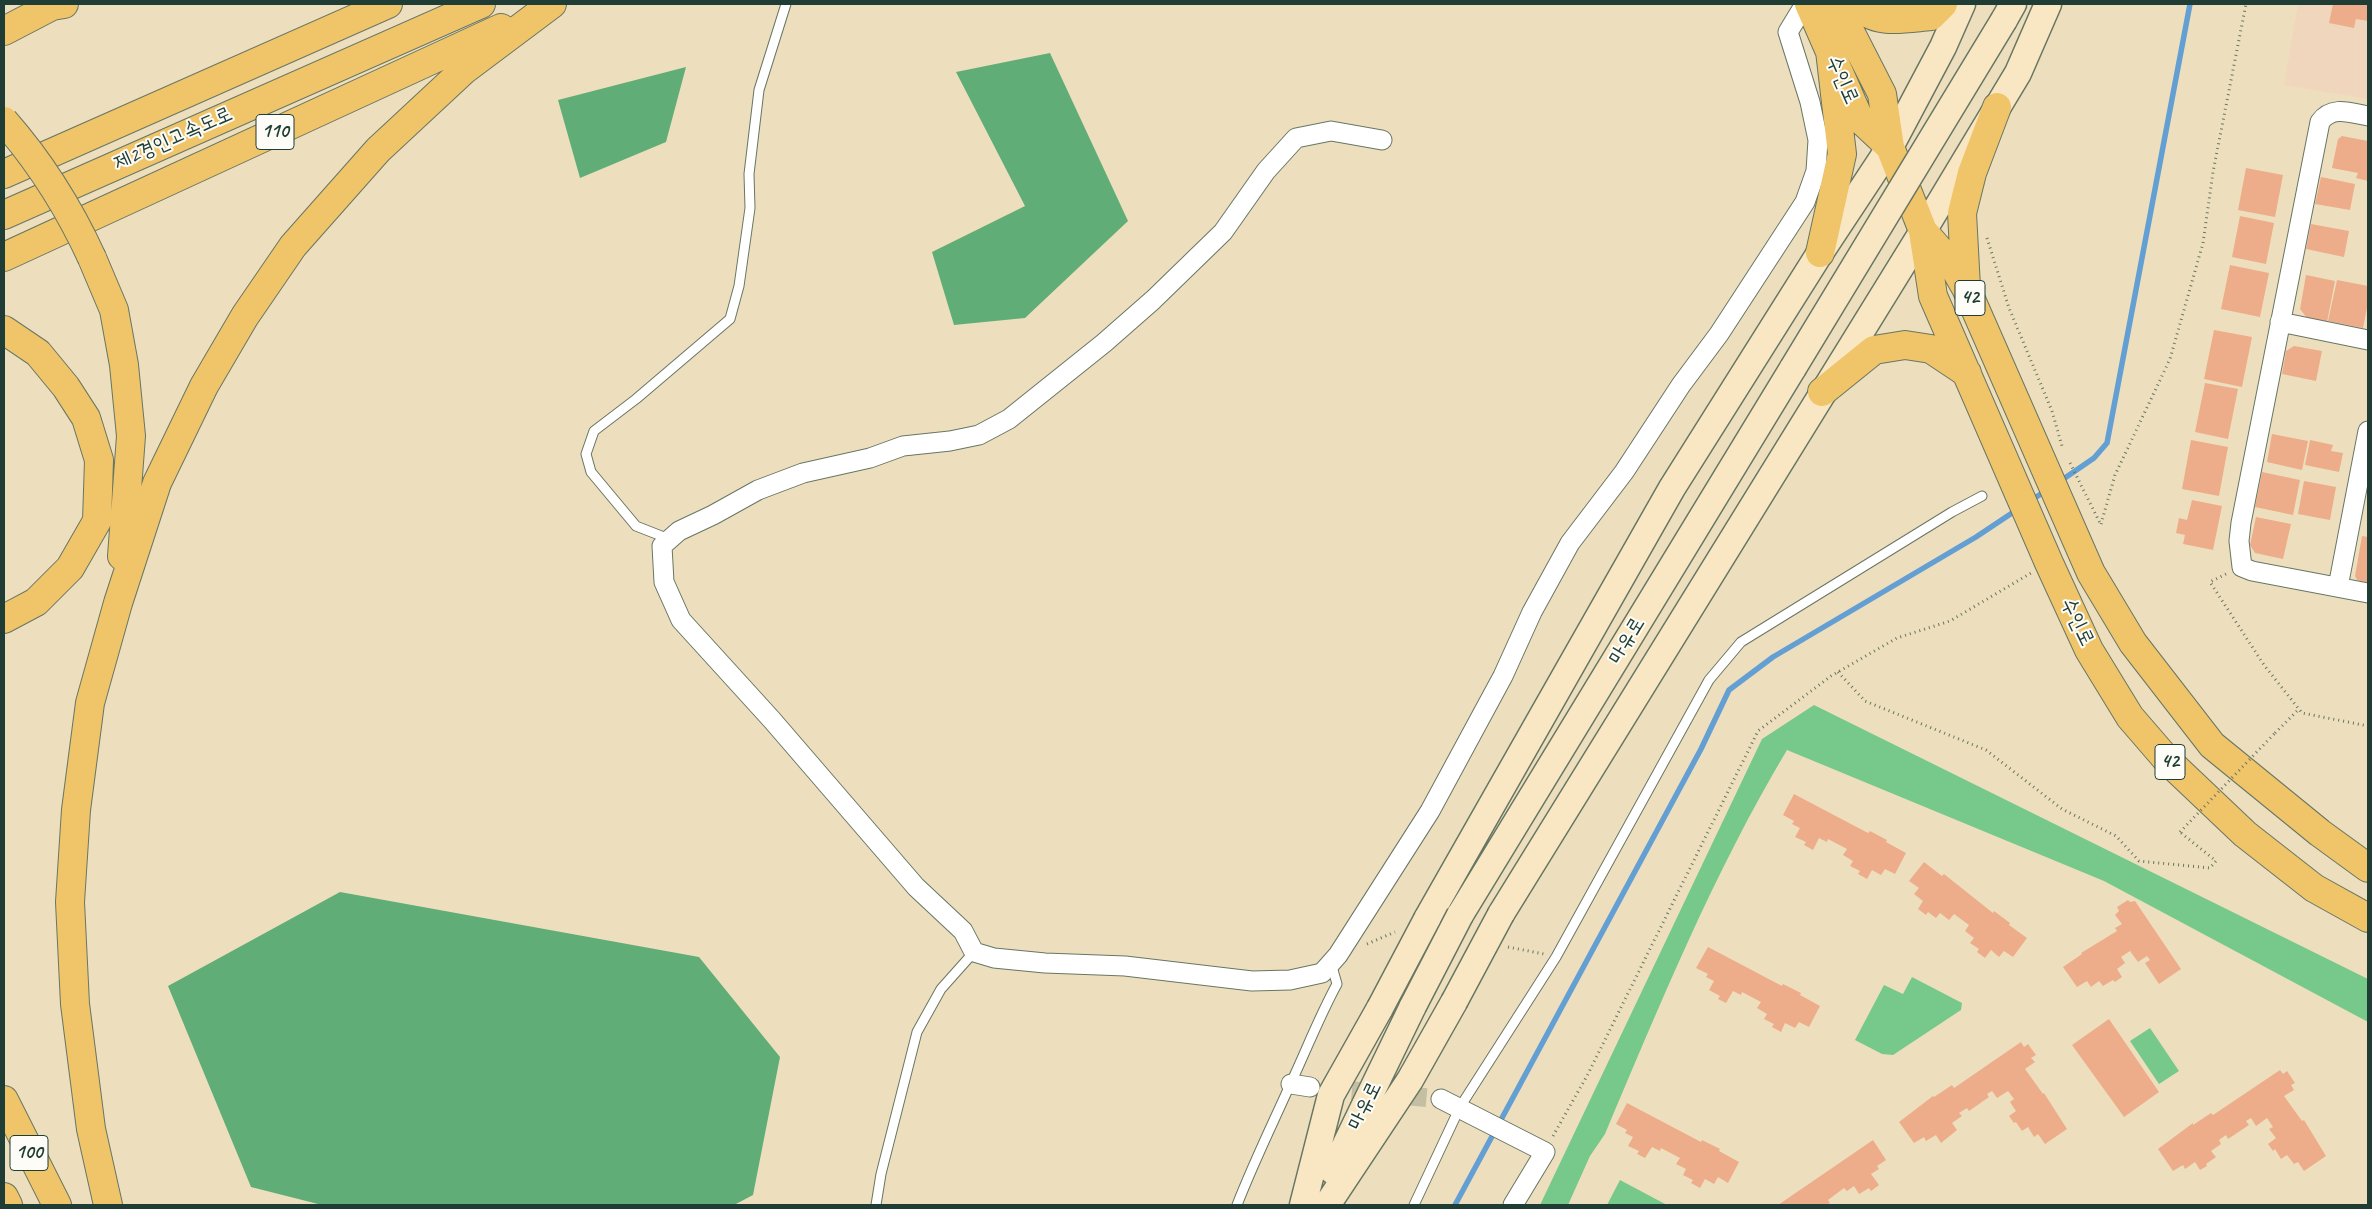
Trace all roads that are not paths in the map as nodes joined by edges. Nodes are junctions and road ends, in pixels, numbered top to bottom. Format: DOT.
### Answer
graph roads {
  1 [pos="64,4"];
  2 [pos="388,4"];
  3 [pos="481,4"];
  4 [pos="786,4"];
  5 [pos="1805,4"];
  6 [pos="1809,4"];
  7 [pos="1836,4"];
  8 [pos="1857,4"];
  9 [pos="1943,4"];
  10 [pos="1962,4"];
  11 [pos="2048,4"];
  12 [pos="549,6"];
  13 [pos="2008,12"];
  14 [pos="4,30"];
  15 [pos="1830,51"];
  16 [pos="1997,107"];
  17 [pos="2368,116"];
  18 [pos="4,121"];
  19 [pos="1382,140"];
  20 [pos="1890,147"];
  21 [pos="4,174"];
  22 [pos="4,215"];
  23 [pos="1923,231"];
  24 [pos="1820,253"];
  25 [pos="4,257"];
  26 [pos="1966,288"];
  27 [pos="2280,322"];
  28 [pos="4,330"];
  29 [pos="2368,340"];
  30 [pos="1967,373"];
  31 [pos="1822,392"];
  32 [pos="2368,431"];
  33 [pos="1982,496"];
  34 [pos="670,539"];
  35 [pos="2338,587"];
  36 [pos="2368,593"];
  37 [pos="118,603"];
  38 [pos="4,619"];
  39 [pos="2368,868"];
  40 [pos="2368,918"];
  41 [pos="974,952"];
  42 [pos="1331,963"];
  43 [pos="1291,1084"];
  44 [pos="1310,1087"];
  45 [pos="1441,1099"];
  46 [pos="4,1100"];
  47 [pos="1464,1109"];
  48 [pos="4,1197"];
  49 [pos="8,1205"];
  50 [pos="57,1205"];
  51 [pos="108,1205"];
  52 [pos="876,1205"];
  53 [pos="1237,1205"];
  54 [pos="1303,1205"];
  55 [pos="1317,1205"];
  56 [pos="1327,1205"];
  57 [pos="1414,1205"];
  58 [pos="1513,1205"];
  1 -- 14 [label="main road"];
  2 -- 21 [label="main road, 제2경인고속도로"];
  3 -- 22 [label="main road, 제2경인고속도로 / 110"];
  4 -- 34 [label="lane"];
  5 -- 42 [label="street"];
  6 -- 15 [label="main road, 수인로 / 42"];
  7 -- 20 [label="main road, 수인로 / 42"];
  8 -- 9 [label="main road"];
  10 -- 20 [label="main road"];
  11 -- 16 [label="main road"];
  12 -- 25 [label="main road, 110"];
  12 -- 37 [label="main road"];
  13 -- 55 [label="main road, 마유로, bridge"];
  15 -- 20 [label="main road, 수인로 / 42"];
  15 -- 24 [label="main road"];
  16 -- 23 [label="main road"];
  16 -- 26 [label="main road"];
  17 -- 27 [label="street"];
  18 -- 37 [label="main road, bridge"];
  19 -- 34 [label="street"];
  20 -- 23 [label="main road, 수인로 / 42"];
  20 -- 24 [label="main road"];
  23 -- 26 [label="main road, 수인로 / 42"];
  23 -- 30 [label="main road, 수인로 / 42"];
  23 -- 31 [label="main road"];
  24 -- 54 [label="main road, bridge"];
  26 -- 39 [label="main road, 수인로 / 42"];
  27 -- 29 [label="street"];
  27 -- 35 [label="street"];
  28 -- 38 [label="main road"];
  30 -- 31 [label="main road"];
  30 -- 40 [label="main road, 수인로 / 42"];
  31 -- 56 [label="main road, bridge"];
  32 -- 35 [label="street"];
  33 -- 47 [label="lane"];
  34 -- 41 [label="street"];
  35 -- 36 [label="street"];
  37 -- 51 [label="main road"];
  41 -- 42 [label="street"];
  41 -- 52 [label="lane"];
  42 -- 43 [label="lane"];
  43 -- 44 [label="street"];
  43 -- 53 [label="lane"];
  45 -- 47 [label="street"];
  46 -- 50 [label="main road, 100"];
  47 -- 57 [label="lane"];
  47 -- 58 [label="street"];
  48 -- 49 [label="main road, 100"];
}
